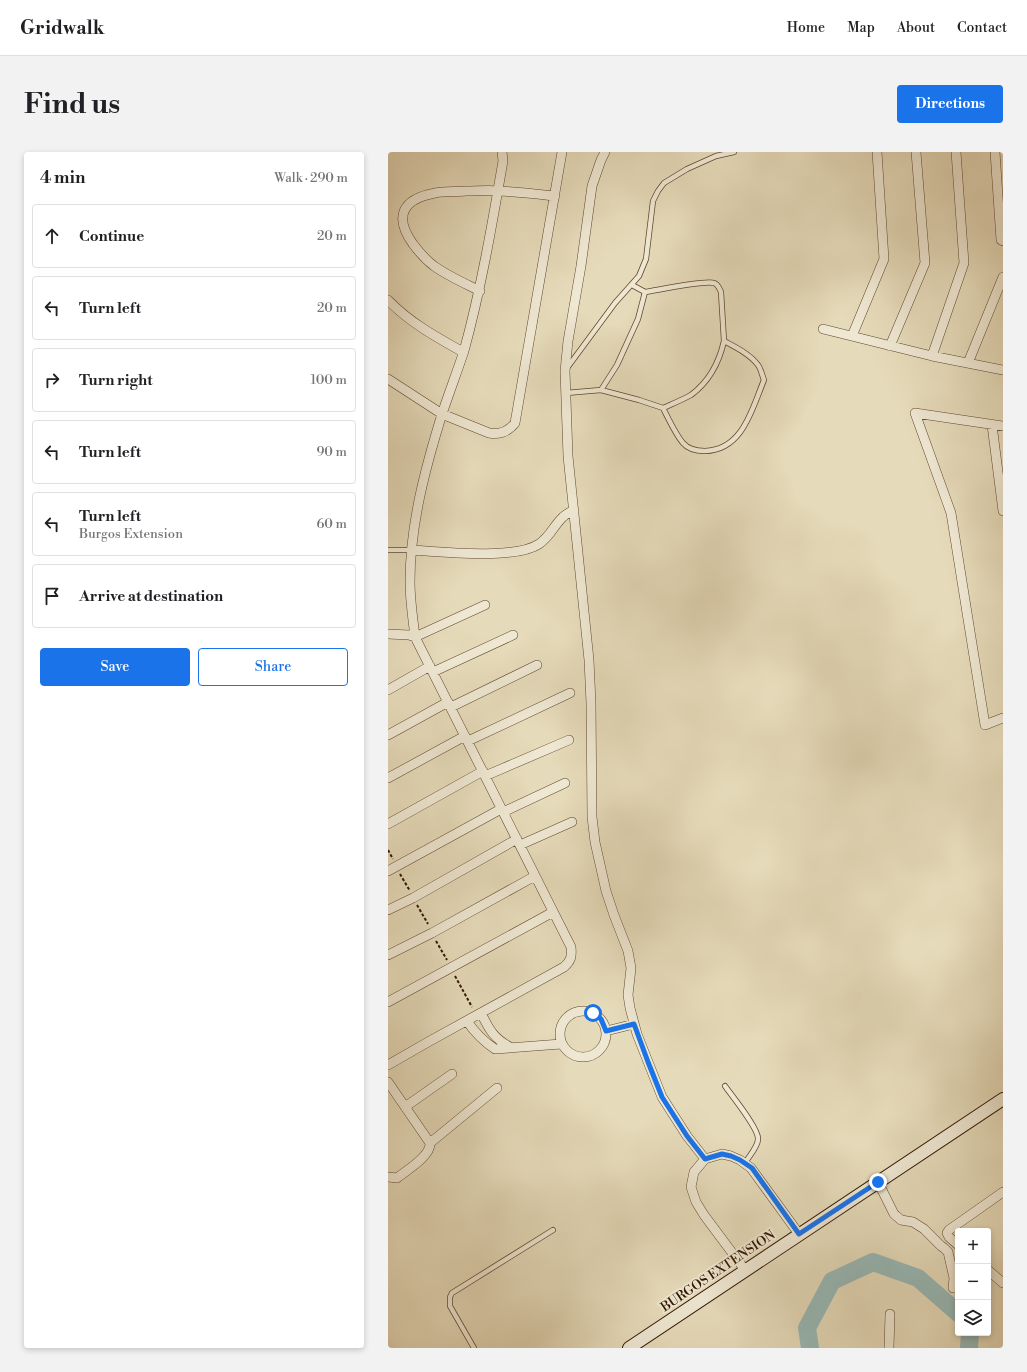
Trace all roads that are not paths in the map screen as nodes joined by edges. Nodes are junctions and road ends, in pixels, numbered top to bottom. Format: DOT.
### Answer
graph roads {
  1 [pos="502,152"];
  2 [pos="562,152"];
  3 [pos="605,152"];
  4 [pos="734,152"];
  5 [pos="877,152"];
  6 [pos="916,152"];
  7 [pos="956,152"];
  8 [pos="998,154"];
  9 [pos="498,190"];
  10 [pos="555,196"];
  11 [pos="1003,241"];
  12 [pos="1003,277"];
  13 [pos="632,285"];
  14 [pos="480,291"];
  15 [pos="645,292"];
  16 [pos="388,300"];
  17 [pos="823,329"];
  18 [pos="852,336"];
  19 [pos="724,341"];
  20 [pos="890,346"];
  21 [pos="463,352"];
  22 [pos="932,356"];
  23 [pos="968,363"];
  24 [pos="1003,370"];
  25 [pos="565,371"];
  26 [pos="388,379"];
  27 [pos="601,390"];
  28 [pos="566,393"];
  29 [pos="663,408"];
  30 [pos="442,414"];
  31 [pos="992,425"];
  32 [pos="1003,426"];
  33 [pos="574,510"];
  34 [pos="1003,511"];
  35 [pos="388,550"];
  36 [pos="412,550"];
  37 [pos="485,605"];
  38 [pos="388,634"];
  39 [pos="513,634"];
  40 [pos="415,637"];
  41 [pos="537,665"];
  42 [pos="432,669"];
  43 [pos="388,690"];
  44 [pos="570,693"];
  45 [pos="449,704"];
  46 [pos="1003,718"];
  47 [pos="388,735"];
  48 [pos="466,739"];
  49 [pos="569,740"];
  50 [pos="484,774"];
  51 [pos="388,778"];
  52 [pos="565,783"];
  53 [pos="502,810"];
  54 [pos="572,822"];
  55 [pos="388,824"];
  56 [pos="518,842"];
  57 [pos="388,871"];
  58 [pos="535,876"];
  59 [pos="388,910"];
  60 [pos="553,912"];
  61 [pos="388,955"];
  62 [pos="388,1002"];
  63 [pos="481,1013"];
  64 [pos="467,1021"];
  65 [pos="634,1024"];
  66 [pos="606,1031"];
  67 [pos="561,1044"];
  68 [pos="510,1047"];
  69 [pos="388,1065"];
  70 [pos="452,1074"];
  71 [pos="388,1082"];
  72 [pos="725,1086"];
  73 [pos="497,1088"];
  74 [pos="1003,1099"];
  75 [pos="405,1107"];
  76 [pos="430,1143"];
  77 [pos="705,1159"];
  78 [pos="745,1163"];
  79 [pos="388,1177"];
  80 [pos="878,1182"];
  81 [pos="1003,1192"];
  82 [pos="553,1230"];
  83 [pos="799,1234"];
  84 [pos="955,1243"];
  85 [pos="745,1270"];
  86 [pos="991,1272"];
  87 [pos="1002,1280"];
  88 [pos="953,1288"];
  89 [pos="890,1314"];
  90 [pos="474,1348"];
  91 [pos="629,1348"];
  92 [pos="888,1348"];
  1 -- 9 [label="street"];
  2 -- 10 [label="street"];
  3 -- 25 [label="street"];
  4 -- 13 [label="lane"];
  5 -- 18 [label="street"];
  6 -- 20 [label="street"];
  7 -- 22 [label="street"];
  8 -- 11 [label="street"];
  9 -- 10 [label="street"];
  9 -- 14 [label="street"];
  9 -- 14 [label="street"];
  10 -- 30 [label="street"];
  12 -- 23 [label="street"];
  13 -- 15 [label="lane"];
  13 -- 25 [label="lane"];
  14 -- 21 [label="street"];
  15 -- 19 [label="lane"];
  15 -- 27 [label="lane"];
  16 -- 21 [label="street"];
  17 -- 18 [label="street"];
  18 -- 20 [label="street"];
  19 -- 29 [label="lane"];
  19 -- 29 [label="lane"];
  20 -- 22 [label="street"];
  21 -- 30 [label="street"];
  22 -- 23 [label="street"];
  23 -- 24 [label="street"];
  25 -- 28 [label="street"];
  26 -- 30 [label="street"];
  27 -- 28 [label="lane"];
  27 -- 29 [label="lane"];
  28 -- 33 [label="street"];
  30 -- 36 [label="street"];
  31 -- 32 [label="street"];
  31 -- 34 [label="street"];
  31 -- 46 [label="street"];
  33 -- 36 [label="street"];
  33 -- 65 [label="street"];
  35 -- 36 [label="lane"];
  36 -- 40 [label="street"];
  37 -- 40 [label="street"];
  38 -- 40 [label="street"];
  39 -- 42 [label="street"];
  40 -- 42 [label="street"];
  41 -- 45 [label="street"];
  42 -- 43 [label="street"];
  42 -- 45 [label="street"];
  44 -- 48 [label="street"];
  45 -- 47 [label="street"];
  45 -- 48 [label="street"];
  48 -- 50 [label="street"];
  48 -- 51 [label="street"];
  49 -- 50 [label="street"];
  50 -- 53 [label="street"];
  50 -- 55 [label="street"];
  52 -- 53 [label="street"];
  53 -- 56 [label="street"];
  53 -- 57 [label="street"];
  54 -- 56 [label="street"];
  56 -- 58 [label="street"];
  56 -- 59 [label="street"];
  58 -- 60 [label="street"];
  58 -- 61 [label="street"];
  60 -- 62 [label="street"];
  60 -- 63 [label="street"];
  63 -- 64 [label="street"];
  63 -- 68 [label="street"];
  64 -- 68 [label="street"];
  64 -- 69 [label="street"];
  65 -- 66 [label="street"];
  65 -- 77 [label="street"];
  66 -- 67 [label="street"];
  66 -- 67 [label="street"];
  67 -- 68 [label="street"];
  70 -- 75 [label="street"];
  71 -- 75 [label="street"];
  72 -- 78 [label="lane"];
  73 -- 76 [label="street"];
  74 -- 80 [label="main road, BURGOS EXTENSION"];
  75 -- 76 [label="street"];
  76 -- 79 [label="street"];
  77 -- 78 [label="street"];
  77 -- 85 [label="street"];
  78 -- 83 [label="street"];
  80 -- 83 [label="main road, BURGOS EXTENSION"];
  80 -- 88 [label="street"];
  81 -- 84 [label="street"];
  82 -- 90 [label="lane"];
  83 -- 85 [label="main road, BURGOS EXTENSION"];
  85 -- 91 [label="main road, BURGOS EXTENSION"];
  86 -- 87 [label="street"];
  89 -- 92 [label="street"];
}
